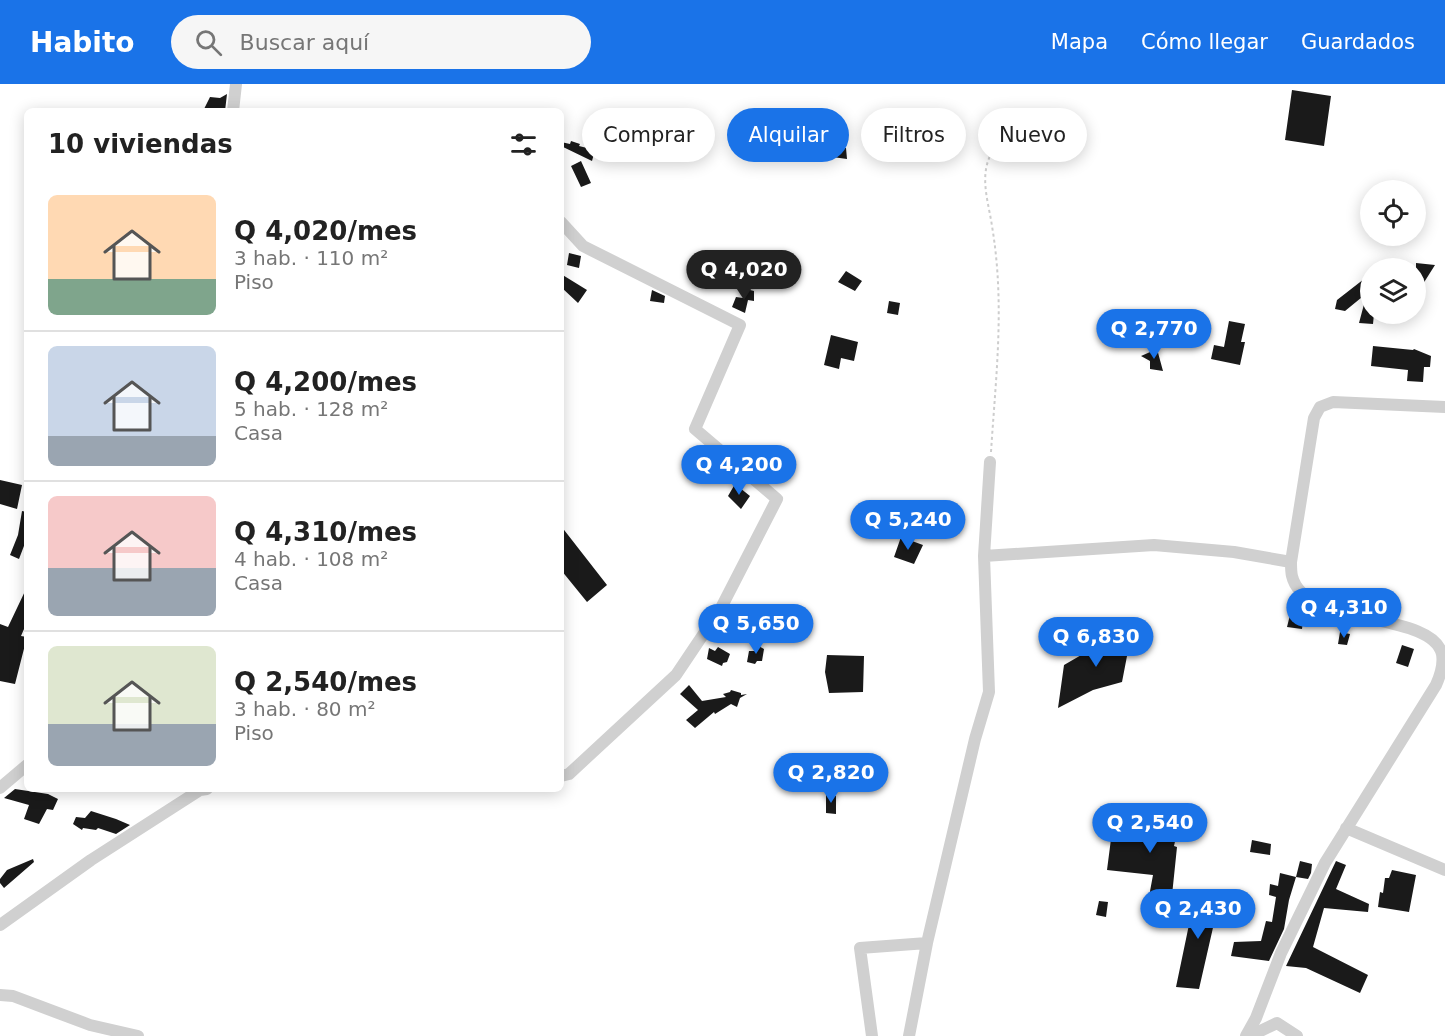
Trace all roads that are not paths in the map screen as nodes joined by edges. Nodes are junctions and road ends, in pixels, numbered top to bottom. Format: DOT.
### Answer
graph roads {
  1 [pos="236,84"];
  2 [pos="233,108"];
  3 [pos="564,225"];
  4 [pos="1445,407"];
  5 [pos="990,462"];
  6 [pos="984,556"];
  7 [pos="1291,562"];
  8 [pos="24,768"];
  9 [pos="564,775"];
  10 [pos="0,788"];
  11 [pos="197,792"];
  12 [pos="1346,828"];
  13 [pos="1445,870"];
  14 [pos="0,925"];
  15 [pos="927,943"];
  16 [pos="0,995"];
  17 [pos="138,1036"];
  18 [pos="872,1036"];
  19 [pos="909,1036"];
  20 [pos="1248,1036"];
  21 [pos="1297,1036"];
  1 -- 2 [label="street"];
  3 -- 9 [label="street"];
  4 -- 7 [label="street"];
  5 -- 6 [label="street"];
  6 -- 7 [label="street"];
  6 -- 15 [label="street"];
  7 -- 12 [label="street"];
  8 -- 10 [label="street"];
  11 -- 14 [label="street"];
  12 -- 13 [label="street"];
  12 -- 20 [label="street"];
  15 -- 18 [label="street"];
  15 -- 19 [label="street"];
  16 -- 17 [label="street"];
  20 -- 21 [label="street"];
}
